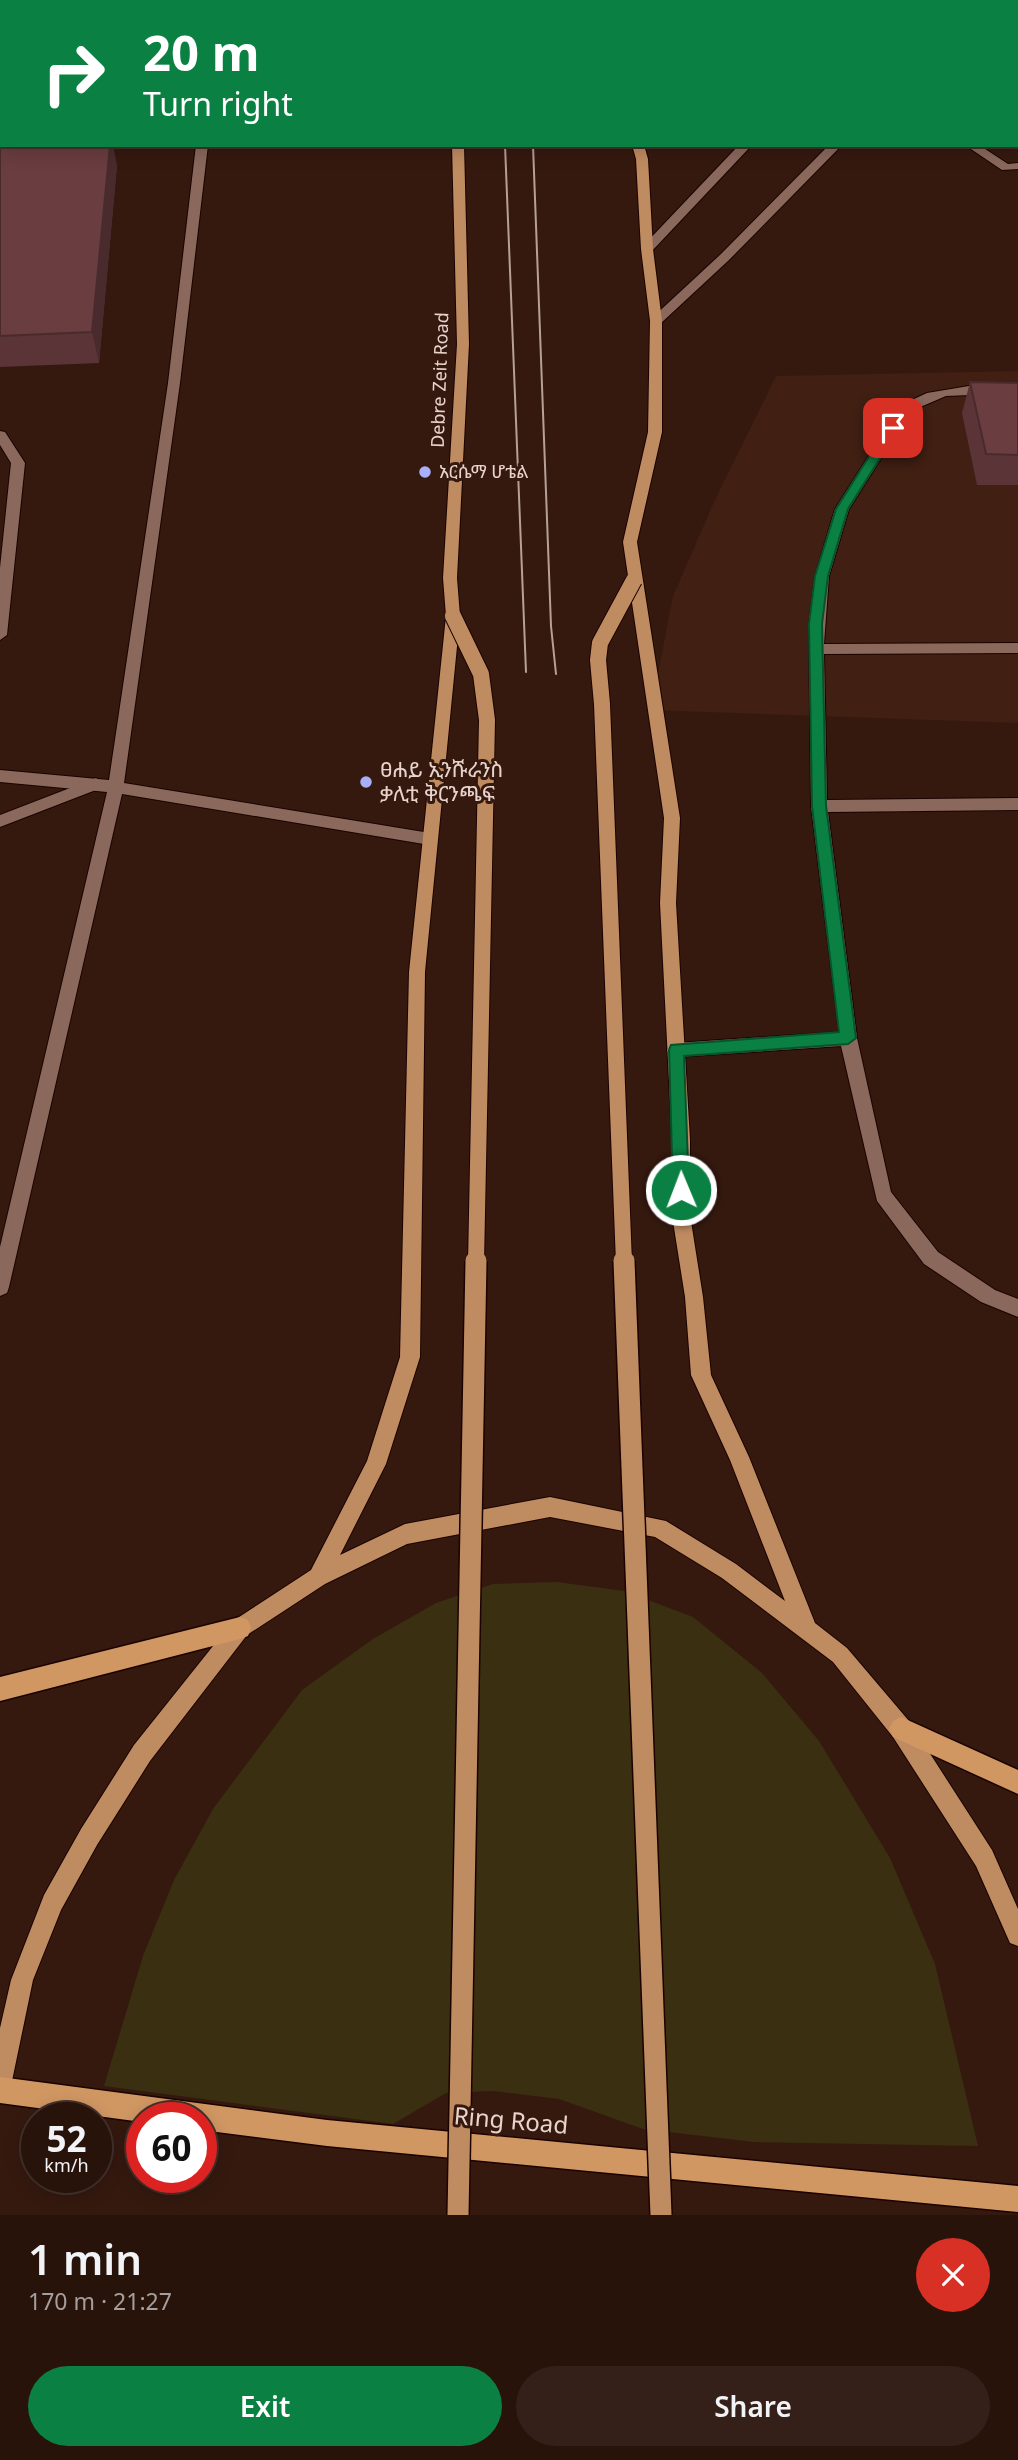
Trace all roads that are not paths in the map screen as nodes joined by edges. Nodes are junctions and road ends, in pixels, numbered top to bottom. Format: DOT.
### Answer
graph roads {
  1 [pos="202,147"];
  2 [pos="458,147"];
  3 [pos="639,147"];
  4 [pos="744,147"];
  5 [pos="834,147"];
  6 [pos="975,147"];
  7 [pos="1012,167"];
  8 [pos="1018,182"];
  9 [pos="647,249"];
  10 [pos="656,320"];
  11 [pos="1018,389"];
  12 [pos="0,435"];
  13 [pos="634,580"];
  14 [pos="453,616"];
  15 [pos="0,635"];
  16 [pos="816,649"];
  17 [pos="1018,649"];
  18 [pos="0,776"];
  19 [pos="96,783"];
  20 [pos="116,787"];
  21 [pos="1018,804"];
  22 [pos="819,806"];
  23 [pos="0,821"];
  24 [pos="430,839"];
  25 [pos="848,1038"];
  26 [pos="676,1050"];
  27 [pos="0,1287"];
  28 [pos="1018,1308"];
  29 [pos="318,1577"];
  30 [pos="240,1628"];
  31 [pos="807,1630"];
  32 [pos="0,1689"];
  33 [pos="901,1728"];
  34 [pos="1018,1782"];
  35 [pos="1018,1935"];
  36 [pos="0,2081"];
  37 [pos="0,2090"];
  38 [pos="1018,2199"];
  39 [pos="458,2215"];
  40 [pos="662,2215"];
  1 -- 20 [label="street"];
  2 -- 14 [label="main road, Debre Zeit Road"];
  3 -- 9 [label="main road"];
  4 -- 9 [label="street"];
  5 -- 10 [label="street"];
  6 -- 7 [label="street"];
  7 -- 8 [label="street"];
  9 -- 10 [label="main road"];
  10 -- 13 [label="main road"];
  11 -- 16 [label="street"];
  12 -- 15 [label="street"];
  13 -- 26 [label="main road"];
  13 -- 40 [label="main road, bridge"];
  14 -- 24 [label="main road"];
  14 -- 39 [label="main road, bridge"];
  16 -- 17 [label="street"];
  16 -- 22 [label="street"];
  18 -- 19 [label="street"];
  19 -- 20 [label="street"];
  19 -- 23 [label="street"];
  20 -- 24 [label="street"];
  20 -- 27 [label="street"];
  21 -- 22 [label="street"];
  22 -- 25 [label="street"];
  24 -- 29 [label="main road"];
  25 -- 26 [label="street"];
  25 -- 28 [label="street"];
  26 -- 31 [label="main road"];
  29 -- 30 [label="main road"];
  29 -- 31 [label="main road"];
  30 -- 32 [label="highway"];
  30 -- 36 [label="main road"];
  31 -- 33 [label="main road"];
  33 -- 34 [label="highway"];
  33 -- 35 [label="main road"];
  37 -- 38 [label="highway, Ring Road"];
}
